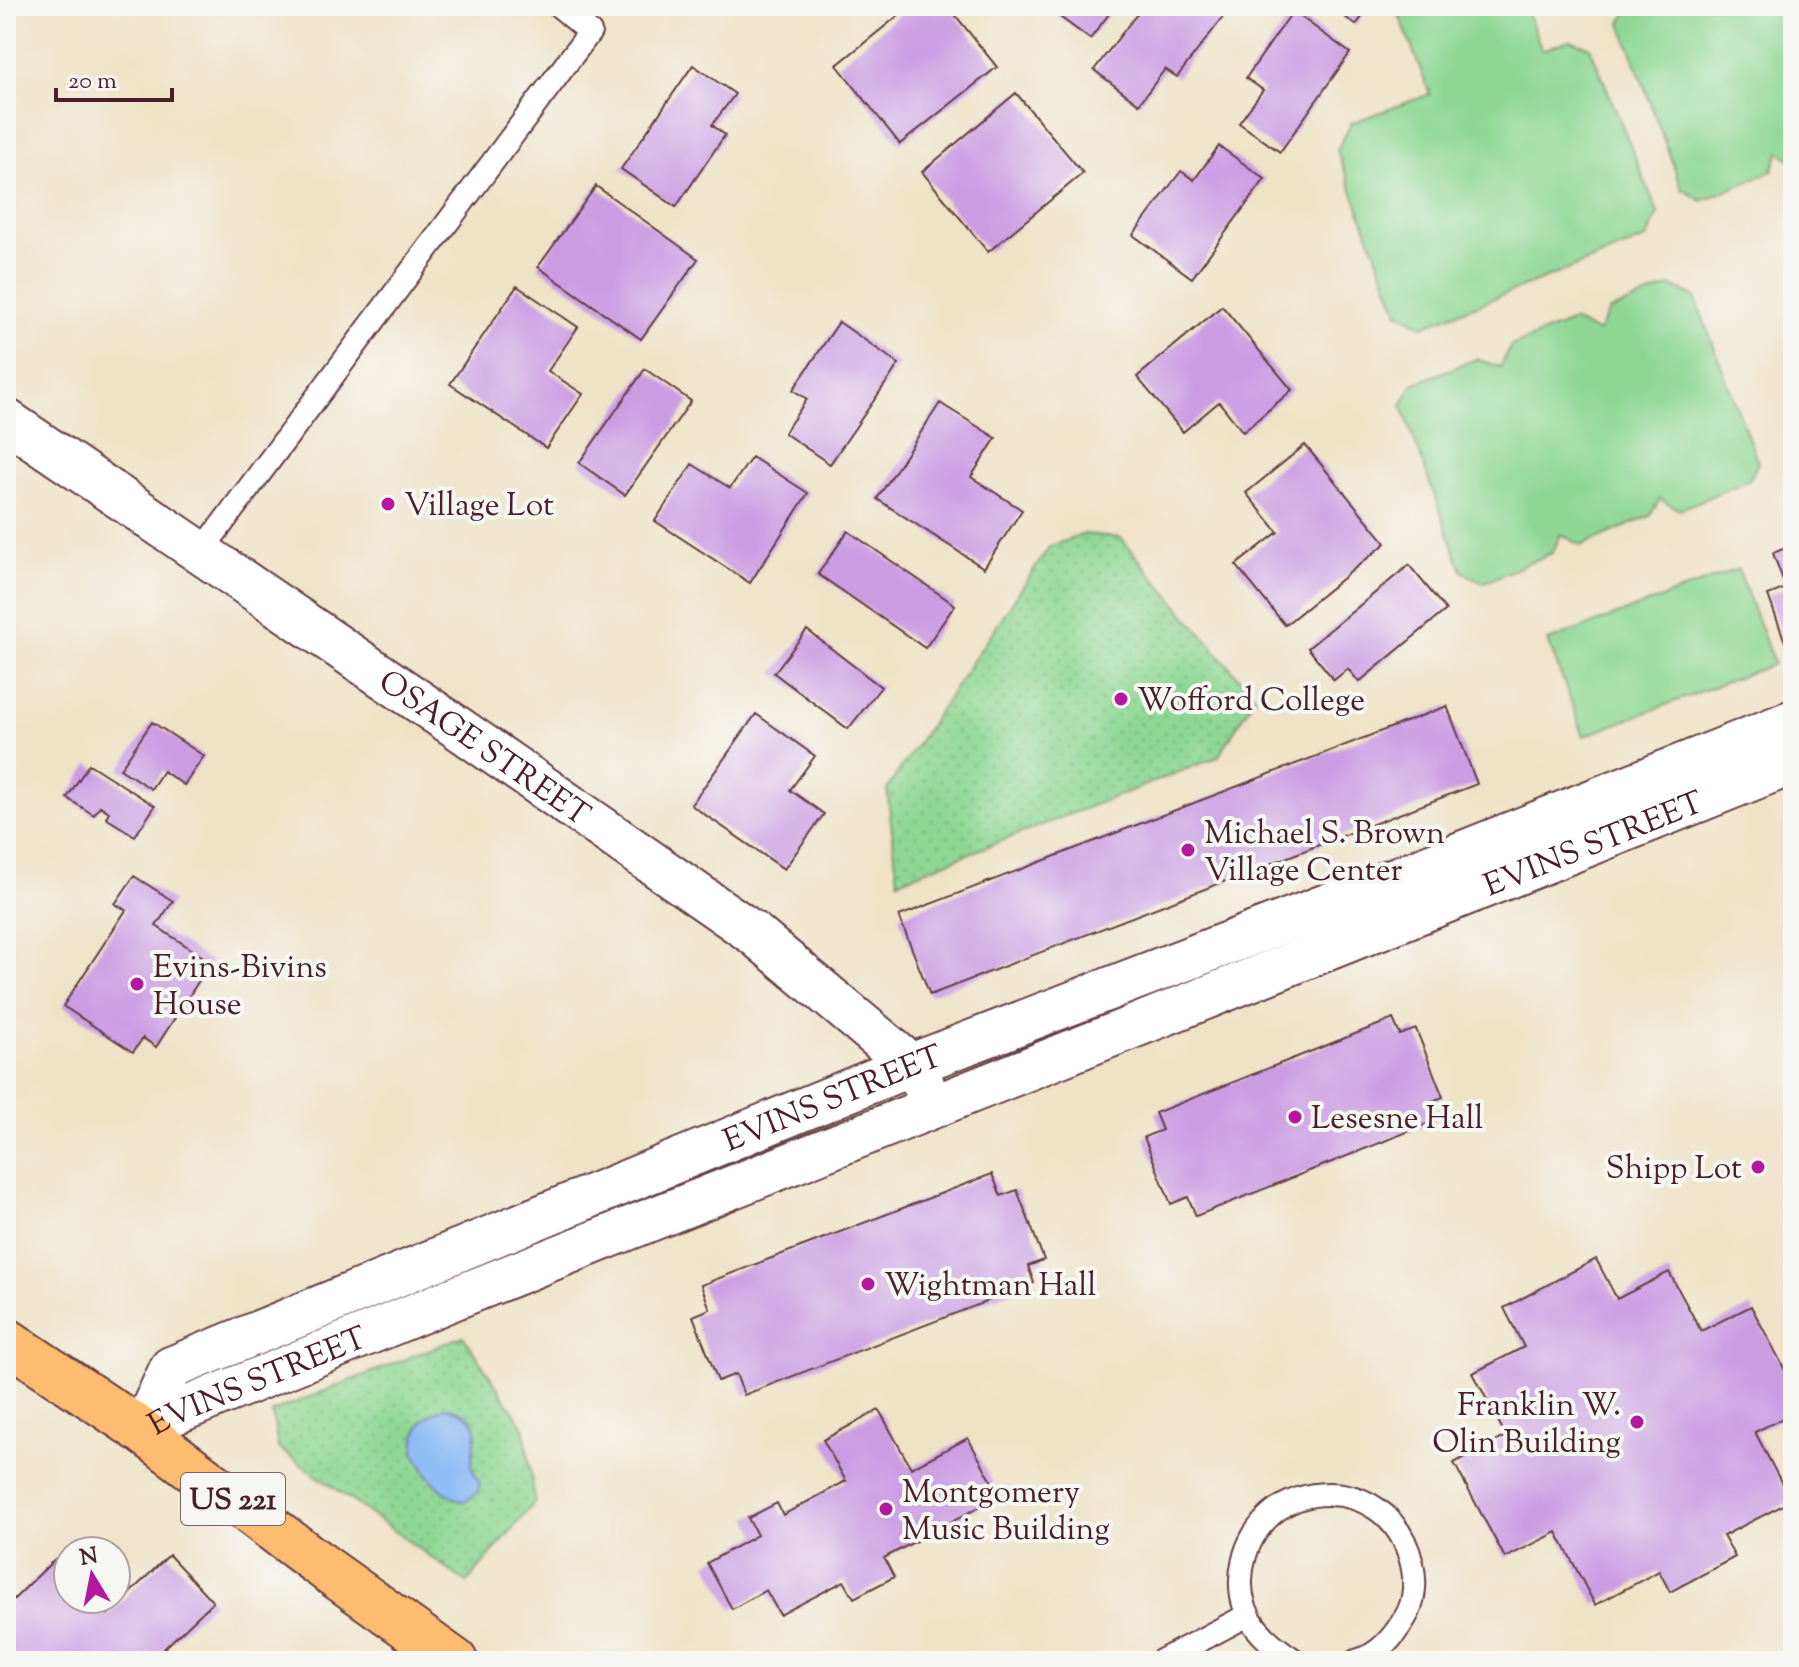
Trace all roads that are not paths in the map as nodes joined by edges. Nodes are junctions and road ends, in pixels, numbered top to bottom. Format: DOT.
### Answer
graph roads {
  1 [pos="559,6"];
  2 [pos="6,420"];
  3 [pos="201,552"];
  4 [pos="1793,721"];
  5 [pos="1793,763"];
  6 [pos="911,1065"];
  7 [pos="936,1106"];
  8 [pos="6,1340"];
  9 [pos="142,1431"];
  10 [pos="1248,1615"];
  11 [pos="455,1661"];
  12 [pos="1161,1661"];
  13 [pos="1296,1661"];
  14 [pos="1356,1661"];
  1 -- 3 [label="lane"];
  2 -- 3 [label="street, OSAGE STREET"];
  3 -- 6 [label="street, OSAGE STREET"];
  4 -- 6 [label="street, EVINS STREET"];
  5 -- 7 [label="street, EVINS STREET"];
  6 -- 7 [label="street, OSAGE STREET"];
  6 -- 9 [label="street, EVINS STREET"];
  7 -- 9 [label="street, EVINS STREET"];
  8 -- 9 [label="main road, US 221"];
  9 -- 11 [label="main road, US 221"];
  10 -- 12 [label="lane"];
  10 -- 13 [label="lane"];
  10 -- 14 [label="lane"];
}
